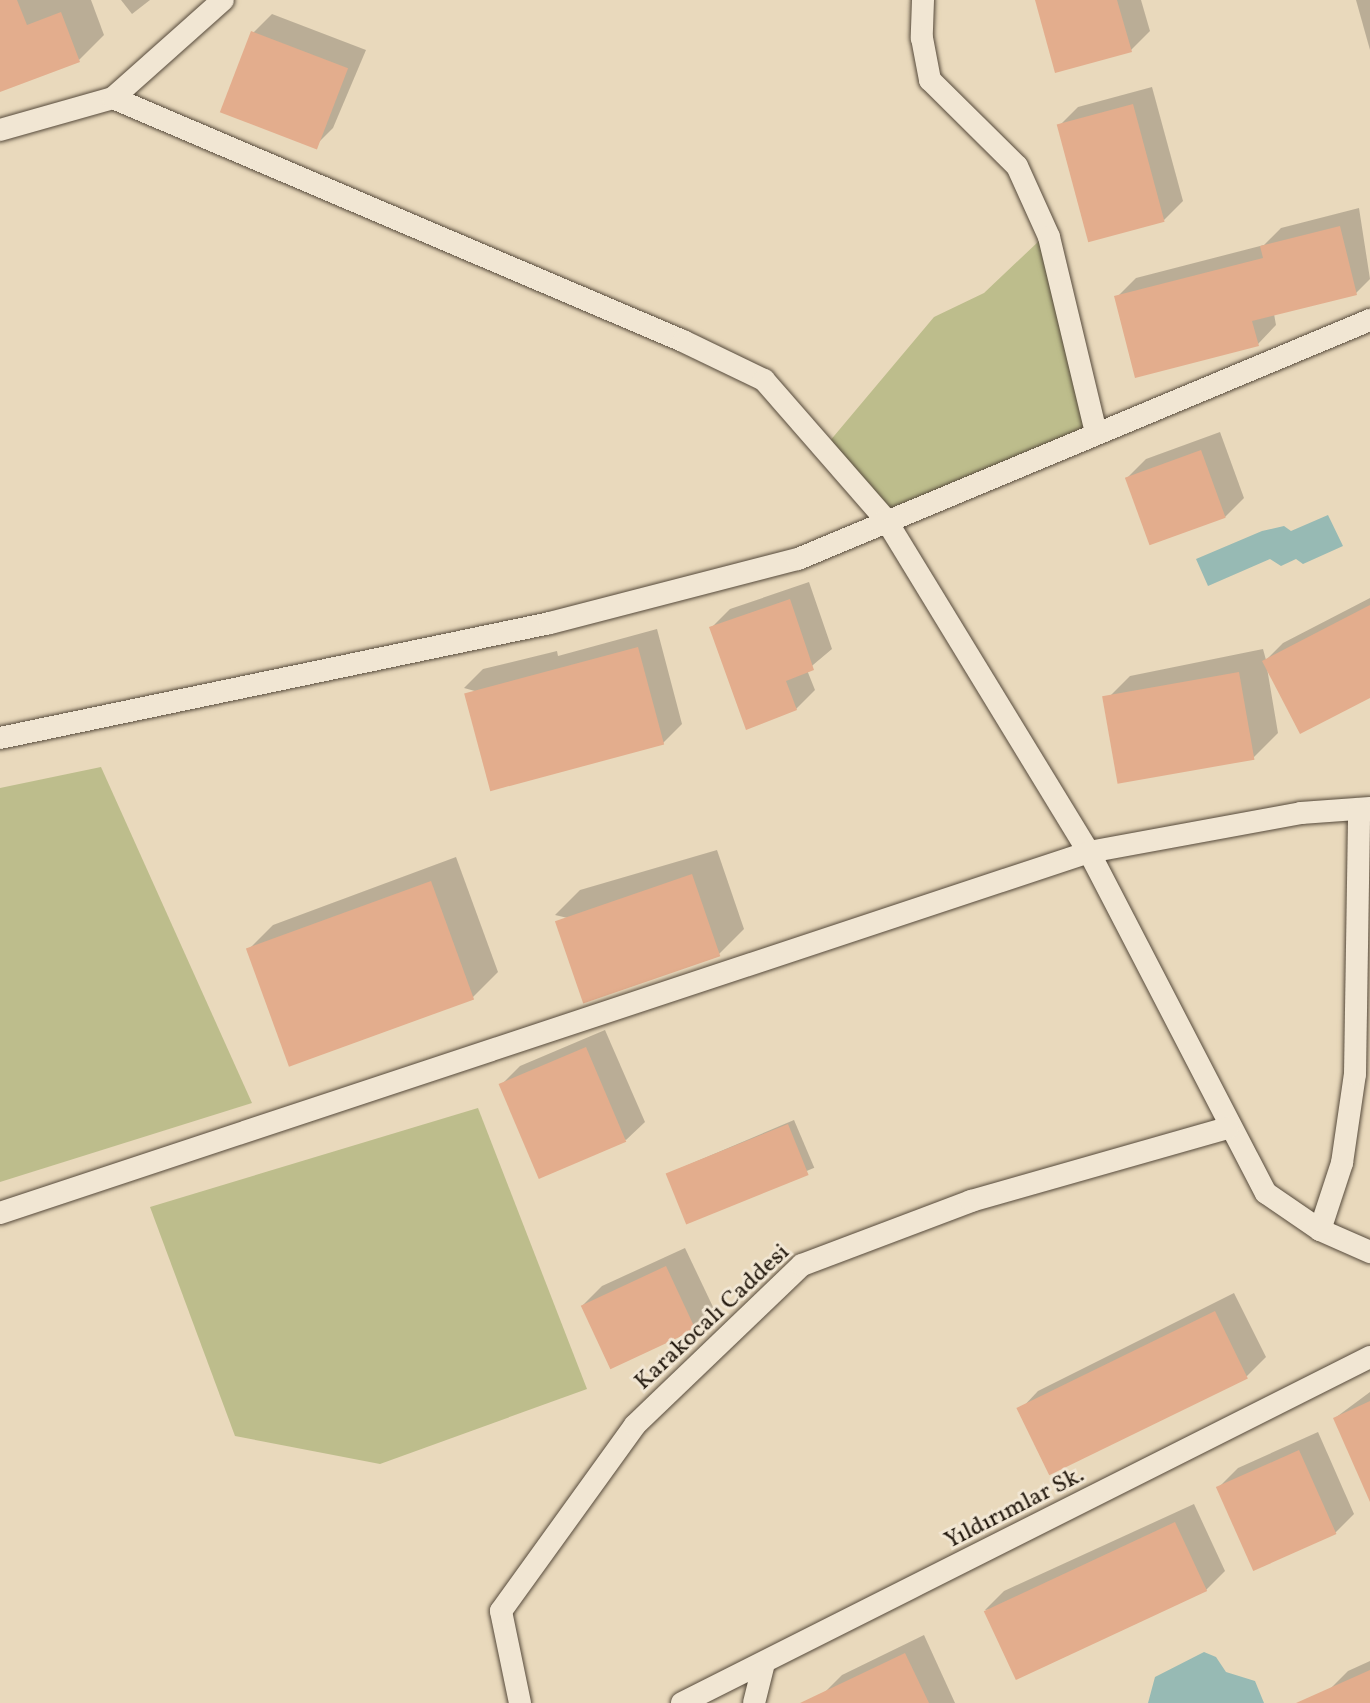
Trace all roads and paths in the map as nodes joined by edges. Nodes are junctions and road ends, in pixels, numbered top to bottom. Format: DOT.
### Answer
graph roads {
  1 [pos="223,0"];
  2 [pos="923,0"];
  3 [pos="113,98"];
  4 [pos="0,130"];
  5 [pos="1370,320"];
  6 [pos="1096,433"];
  7 [pos="886,520"];
  8 [pos="0,738"];
  9 [pos="1364,808"];
  10 [pos="1089,852"];
  11 [pos="1228,1128"];
  12 [pos="0,1213"];
  13 [pos="1320,1230"];
  14 [pos="1370,1252"];
  15 [pos="1370,1357"];
  16 [pos="764,1663"];
  17 [pos="520,1703"];
  18 [pos="682,1703"];
  19 [pos="754,1703"];
  1 -- 3 [label="street"];
  2 -- 6 [label="street"];
  3 -- 4 [label="street"];
  3 -- 7 [label="street"];
  5 -- 6 [label="street"];
  6 -- 7 [label="street"];
  7 -- 8 [label="street"];
  7 -- 10 [label="street"];
  9 -- 10 [label="street"];
  9 -- 13 [label="street"];
  10 -- 11 [label="street"];
  10 -- 12 [label="street"];
  11 -- 13 [label="street"];
  11 -- 17 [label="street, Karakocalı Caddesi"];
  13 -- 14 [label="street"];
  15 -- 16 [label="street, Yıldırımlar Sk."];
  16 -- 18 [label="street, Yıldırımlar Sk."];
  16 -- 19 [label="street"];
}
